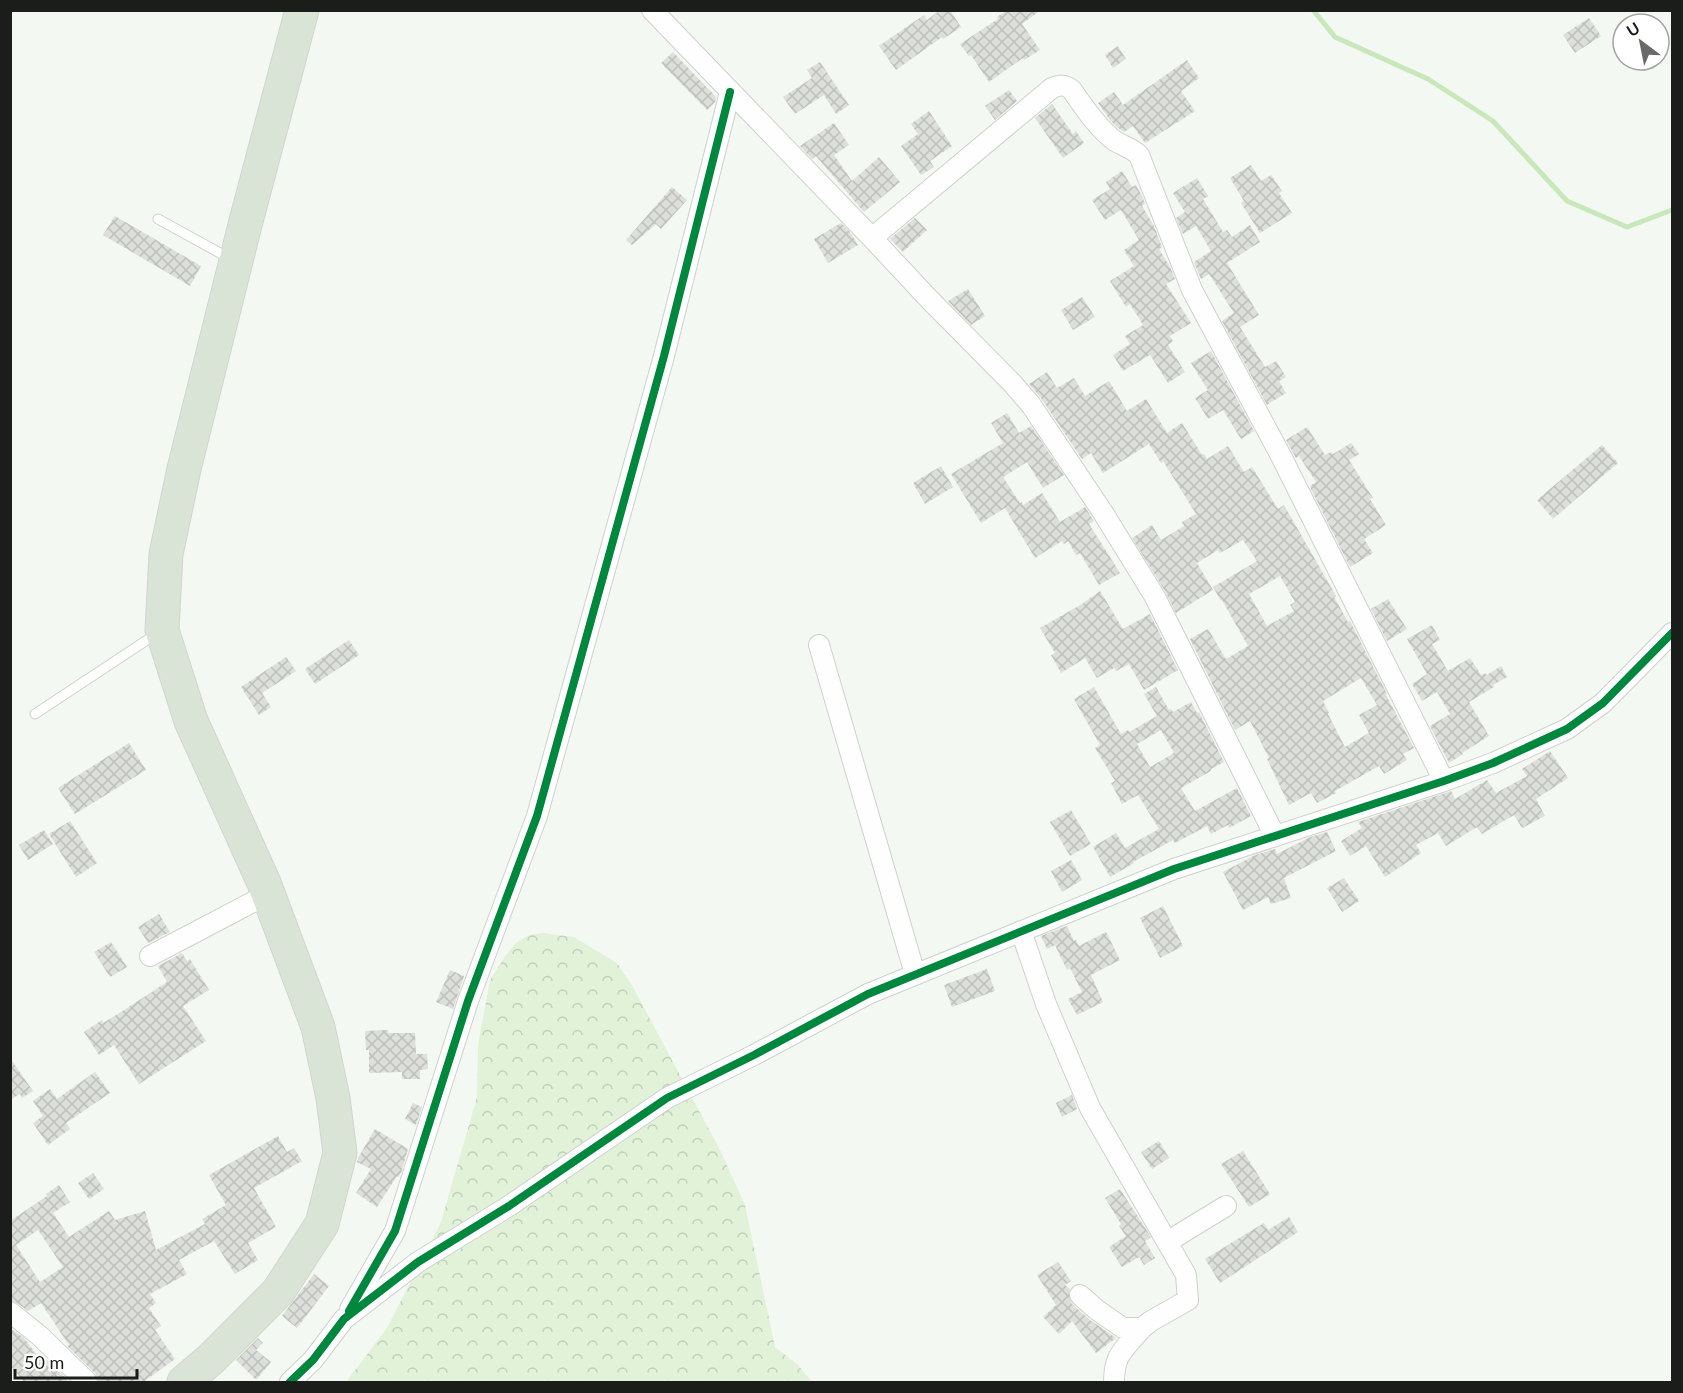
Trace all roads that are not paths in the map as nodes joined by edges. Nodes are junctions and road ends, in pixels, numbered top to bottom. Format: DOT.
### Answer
graph roads {
  1 [pos="302,10"];
  2 [pos="652,10"];
  3 [pos="730,92"];
  4 [pos="158,219"];
  5 [pos="872,238"];
  6 [pos="236,262"];
  7 [pos="162,630"];
  8 [pos="1672,633"];
  9 [pos="819,645"];
  10 [pos="35,714"];
  11 [pos="1444,781"];
  12 [pos="1275,836"];
  13 [pos="268,894"];
  14 [pos="1021,931"];
  15 [pos="150,956"];
  16 [pos="915,974"];
  17 [pos="1227,1206"];
  18 [pos="1167,1242"];
  19 [pos="1080,1296"];
  20 [pos="10,1312"];
  21 [pos="344,1319"];
  22 [pos="1142,1328"];
  23 [pos="87,1383"];
  24 [pos="184,1383"];
  25 [pos="290,1383"];
  26 [pos="1114,1383"];
  1 -- 6 [label="highway"];
  2 -- 3 [label="street"];
  3 -- 5 [label="street"];
  3 -- 21 [label="street"];
  4 -- 6 [label="lane"];
  5 -- 11 [label="street"];
  5 -- 12 [label="street"];
  6 -- 7 [label="highway"];
  7 -- 10 [label="lane"];
  7 -- 13 [label="highway"];
  8 -- 11 [label="street"];
  9 -- 16 [label="street"];
  11 -- 12 [label="street"];
  12 -- 14 [label="street"];
  13 -- 15 [label="street"];
  13 -- 24 [label="highway"];
  14 -- 16 [label="street"];
  14 -- 18 [label="street"];
  16 -- 21 [label="street"];
  17 -- 18 [label="street"];
  18 -- 22 [label="street"];
  19 -- 22 [label="street"];
  20 -- 23 [label="street"];
  21 -- 25 [label="street"];
  22 -- 26 [label="street"];
}
